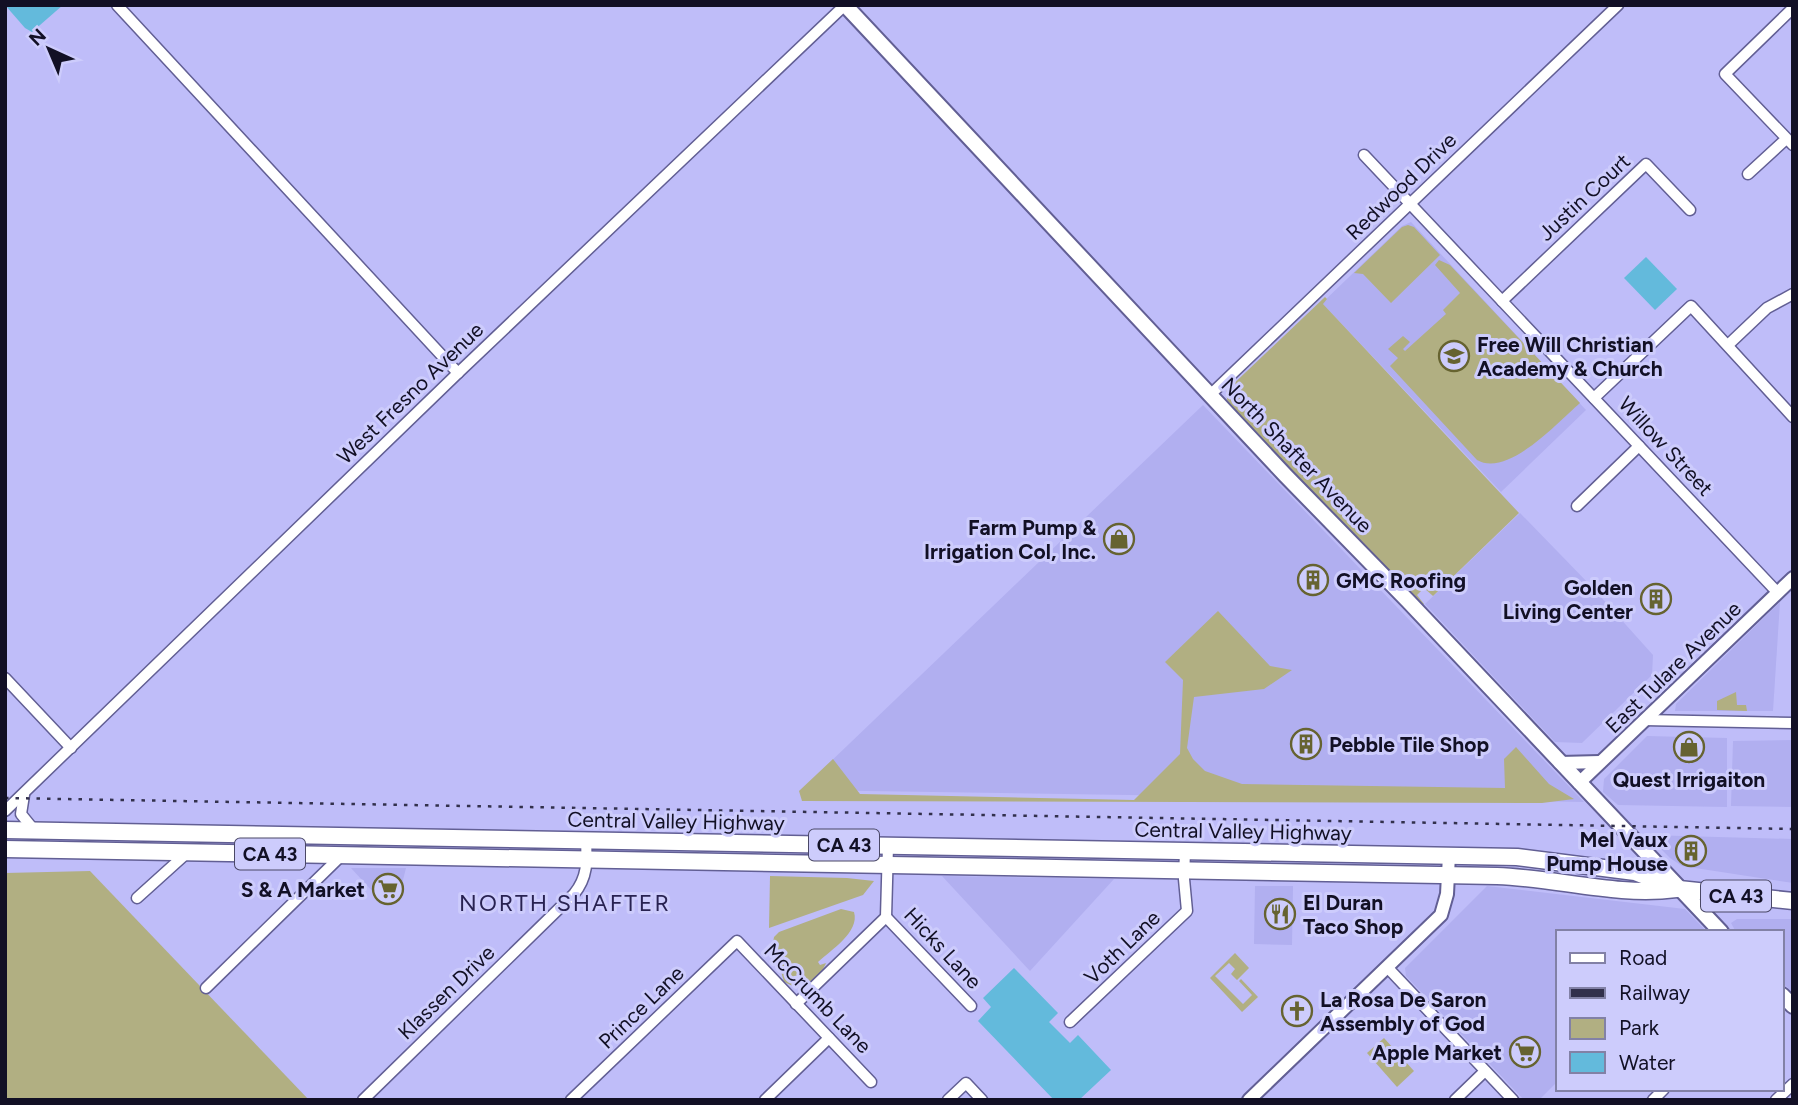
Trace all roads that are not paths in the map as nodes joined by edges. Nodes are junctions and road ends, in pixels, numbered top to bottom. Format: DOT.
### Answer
graph roads {
  1 [pos="117,5"];
  2 [pos="845,5"];
  3 [pos="1618,5"];
  4 [pos="1793,8"];
  5 [pos="1789,142"];
  6 [pos="1364,155"];
  7 [pos="1748,174"];
  8 [pos="1410,204"];
  9 [pos="1689,210"];
  10 [pos="1793,294"];
  11 [pos="1502,301"];
  12 [pos="1728,345"];
  13 [pos="458,373"];
  14 [pos="1210,395"];
  15 [pos="1594,398"];
  16 [pos="1793,417"];
  17 [pos="1639,446"];
  18 [pos="1577,506"];
  19 [pos="1793,578"];
  20 [pos="1778,593"];
  21 [pos="5,678"];
  22 [pos="1644,720"];
  23 [pos="1793,723"];
  24 [pos="71,748"];
  25 [pos="1601,762"];
  26 [pos="1560,763"];
  27 [pos="1579,783"];
  28 [pos="26,791"];
  29 [pos="5,811"];
  30 [pos="5,830"];
  31 [pos="34,831"];
  32 [pos="586,840"];
  33 [pos="888,846"];
  34 [pos="5,849"];
  35 [pos="1185,851"];
  36 [pos="189,852"];
  37 [pos="342,855"];
  38 [pos="1449,855"];
  39 [pos="587,859"];
  40 [pos="887,864"];
  41 [pos="1184,870"];
  42 [pos="1448,875"];
  43 [pos="1679,889"];
  44 [pos="137,898"];
  45 [pos="1793,901"];
  46 [pos="886,917"];
  47 [pos="1719,930"];
  48 [pos="737,941"];
  49 [pos="1387,967"];
  50 [pos="206,988"];
  51 [pos="796,1003"];
  52 [pos="971,1006"];
  53 [pos="1070,1023"];
  54 [pos="829,1038"];
  55 [pos="1485,1071"];
  56 [pos="871,1082"];
  57 [pos="1793,1084"];
  58 [pos="363,1100"];
  59 [pos="571,1100"];
  60 [pos="765,1100"];
  61 [pos="948,1100"];
  62 [pos="982,1100"];
  63 [pos="1249,1100"];
  64 [pos="1455,1100"];
  65 [pos="1513,1100"];
  66 [pos="1776,1100"];
  1 -- 13 [label="street"];
  2 -- 13 [label="street, West Fresno Avenue"];
  2 -- 14 [label="main road, North Shafter Avenue"];
  3 -- 8 [label="street, Redwood Drive"];
  4 -- 5 [label="street"];
  5 -- 7 [label="street"];
  6 -- 8 [label="street, Willow Street"];
  8 -- 11 [label="street, Willow Street"];
  8 -- 14 [label="street, Redwood Drive"];
  9 -- 11 [label="street, Justin Court"];
  10 -- 12 [label="street"];
  11 -- 15 [label="street, Willow Street"];
  12 -- 15 [label="street"];
  12 -- 16 [label="street"];
  13 -- 24 [label="street, West Fresno Avenue"];
  14 -- 26 [label="main road, North Shafter Avenue"];
  15 -- 17 [label="street, Willow Street"];
  17 -- 18 [label="street"];
  17 -- 20 [label="street, Willow Street"];
  19 -- 20 [label="street, East Tulare Avenue"];
  20 -- 22 [label="street, East Tulare Avenue"];
  21 -- 24 [label="street"];
  22 -- 23 [label="street"];
  22 -- 25 [label="street, East Tulare Avenue"];
  24 -- 28 [label="street, West Fresno Avenue"];
  25 -- 26 [label="street"];
  25 -- 27 [label="street, East Tulare Avenue"];
  26 -- 27 [label="main road, North Shafter Avenue"];
  27 -- 43 [label="main road, North Shafter Avenue"];
  28 -- 29 [label="street, West Fresno Avenue"];
  28 -- 31 [label="street"];
  30 -- 31 [label="main road, Central Valley Highway / CA 43"];
  31 -- 32 [label="main road, Central Valley Highway / CA 43"];
  32 -- 33 [label="main road, Central Valley Highway / CA 43"];
  32 -- 39 [label="street, Klassen Drive"];
  33 -- 35 [label="main road, Central Valley Highway / CA 43"];
  33 -- 40 [label="street"];
  34 -- 36 [label="main road, Central Valley Highway / CA 43"];
  35 -- 38 [label="main road, Central Valley Highway / CA 43"];
  35 -- 41 [label="street, Voth Lane"];
  36 -- 37 [label="main road, Central Valley Highway / CA 43"];
  36 -- 44 [label="street"];
  37 -- 39 [label="main road, Central Valley Highway / CA 43"];
  37 -- 50 [label="street"];
  38 -- 42 [label="street"];
  38 -- 43 [label="main road, Central Valley Highway / CA 43"];
  39 -- 40 [label="main road, Central Valley Highway / CA 43"];
  39 -- 58 [label="street, Klassen Drive"];
  40 -- 41 [label="main road, Central Valley Highway / CA 43"];
  40 -- 46 [label="street"];
  41 -- 42 [label="main road, Central Valley Highway / CA 43"];
  41 -- 53 [label="street, Voth Lane"];
  42 -- 43 [label="main road, Central Valley Highway / CA 43"];
  42 -- 49 [label="street"];
  43 -- 45 [label="main road, Central Valley Highway / CA 43"];
  43 -- 47 [label="main road, North Shafter Avenue"];
  46 -- 51 [label="street"];
  46 -- 52 [label="street, Hicks Lane"];
  48 -- 51 [label="street, McCrumb Lane"];
  48 -- 59 [label="street, Prince Lane"];
  49 -- 55 [label="street"];
  49 -- 63 [label="street"];
  51 -- 54 [label="street, McCrumb Lane"];
  54 -- 56 [label="street, McCrumb Lane"];
  54 -- 60 [label="street"];
  55 -- 64 [label="street"];
  55 -- 65 [label="street"];
  57 -- 66 [label="street"];
  61 -- 62 [label="street"];
}
